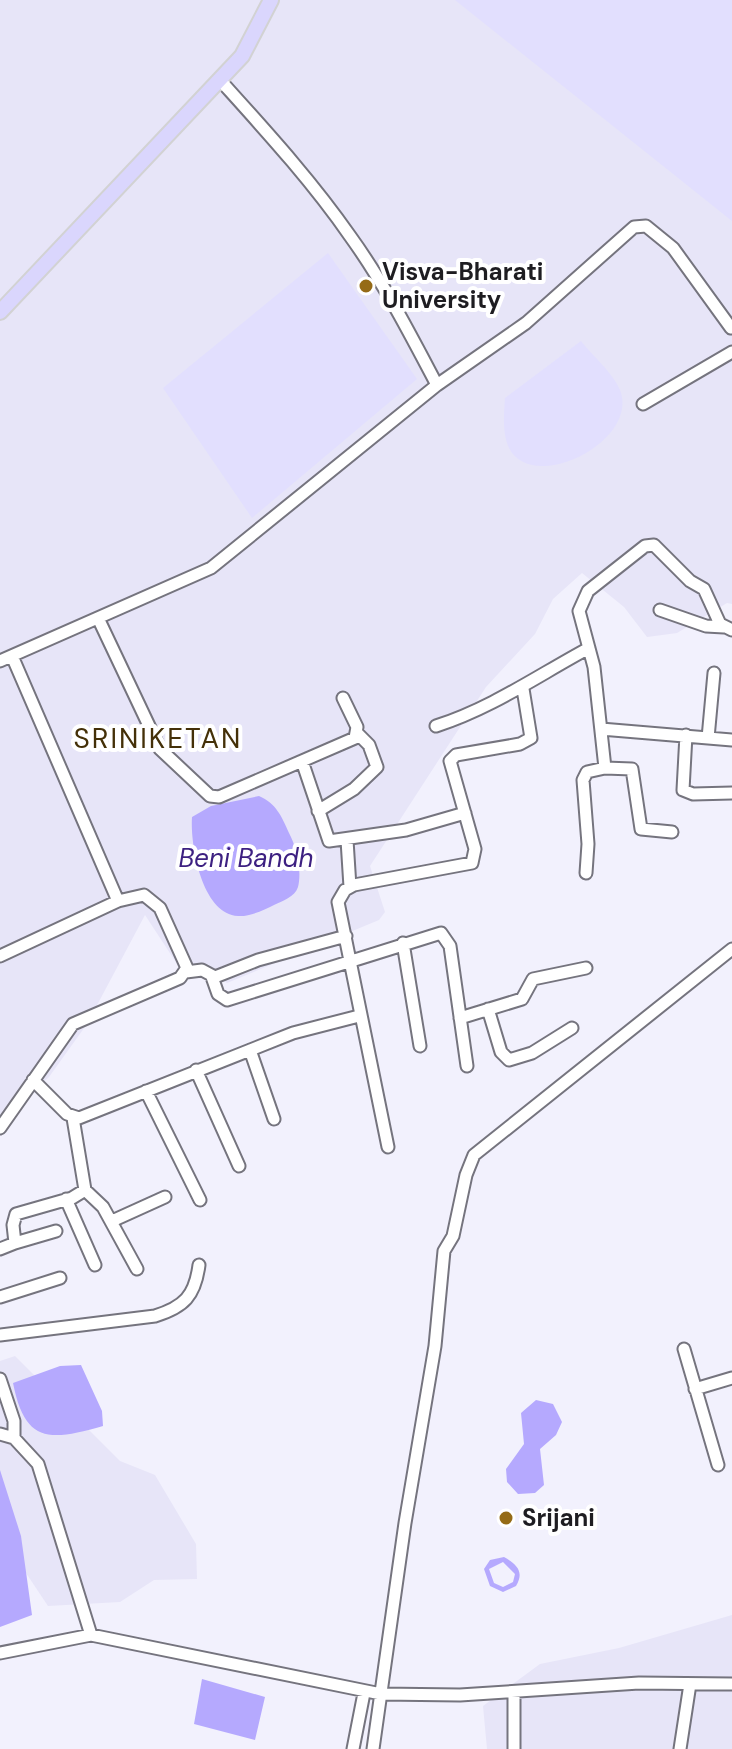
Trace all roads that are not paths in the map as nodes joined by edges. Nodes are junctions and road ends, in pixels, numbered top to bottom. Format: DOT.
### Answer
graph roads {
  1 [pos="271,0"];
  2 [pos="220,80"];
  3 [pos="0,312"];
  4 [pos="731,328"];
  5 [pos="732,352"];
  6 [pos="437,385"];
  7 [pos="643,404"];
  8 [pos="660,610"];
  9 [pos="98,618"];
  10 [pos="728,628"];
  11 [pos="589,648"];
  12 [pos="6,658"];
  13 [pos="714,673"];
  14 [pos="523,689"];
  15 [pos="343,698"];
  16 [pos="436,726"];
  17 [pos="601,729"];
  18 [pos="358,734"];
  19 [pos="686,735"];
  20 [pos="708,738"];
  21 [pos="732,740"];
  22 [pos="302,761"];
  23 [pos="605,768"];
  24 [pos="732,793"];
  25 [pos="318,811"];
  26 [pos="465,813"];
  27 [pos="672,832"];
  28 [pos="347,840"];
  29 [pos="586,873"];
  30 [pos="350,887"];
  31 [pos="118,901"];
  32 [pos="346,936"];
  33 [pos="403,943"];
  34 [pos="732,949"];
  35 [pos="0,956"];
  36 [pos="352,960"];
  37 [pos="586,968"];
  38 [pos="186,972"];
  39 [pos="212,977"];
  40 [pos="488,1009"];
  41 [pos="359,1016"];
  42 [pos="460,1018"];
  43 [pos="572,1028"];
  44 [pos="420,1046"];
  45 [pos="250,1050"];
  46 [pos="467,1066"];
  47 [pos="196,1070"];
  48 [pos="33,1080"];
  49 [pos="146,1091"];
  50 [pos="73,1118"];
  51 [pos="274,1119"];
  52 [pos="0,1128"];
  53 [pos="388,1147"];
  54 [pos="239,1166"];
  55 [pos="85,1190"];
  56 [pos="165,1197"];
  57 [pos="66,1199"];
  58 [pos="200,1200"];
  59 [pos="112,1221"];
  60 [pos="56,1231"];
  61 [pos="15,1243"];
  62 [pos="0,1249"];
  63 [pos="95,1265"];
  64 [pos="199,1265"];
  65 [pos="137,1269"];
  66 [pos="60,1278"];
  67 [pos="0,1297"];
  68 [pos="0,1335"];
  69 [pos="684,1349"];
  70 [pos="732,1378"];
  71 [pos="0,1379"];
  72 [pos="695,1389"];
  73 [pos="0,1434"];
  74 [pos="14,1438"];
  75 [pos="718,1465"];
  76 [pos="91,1635"];
  77 [pos="0,1653"];
  78 [pos="690,1684"];
  79 [pos="732,1684"];
  80 [pos="514,1692"];
  81 [pos="364,1693"];
  82 [pos="381,1694"];
  83 [pos="353,1749"];
  84 [pos="373,1749"];
  85 [pos="514,1749"];
  86 [pos="680,1749"];
  1 -- 2 [label="main road"];
  2 -- 3 [label="main road"];
  2 -- 6 [label="street"];
  4 -- 6 [label="street"];
  5 -- 7 [label="street"];
  6 -- 9 [label="street"];
  8 -- 10 [label="street"];
  9 -- 12 [label="street"];
  9 -- 22 [label="street"];
  10 -- 11 [label="street"];
  11 -- 14 [label="street"];
  11 -- 17 [label="street"];
  12 -- 31 [label="street"];
  13 -- 20 [label="street"];
  14 -- 16 [label="street"];
  14 -- 26 [label="street"];
  15 -- 18 [label="street"];
  17 -- 19 [label="street"];
  17 -- 23 [label="street"];
  18 -- 22 [label="street"];
  18 -- 25 [label="street"];
  19 -- 20 [label="street"];
  19 -- 24 [label="street"];
  20 -- 21 [label="street"];
  22 -- 25 [label="street"];
  23 -- 27 [label="street"];
  23 -- 29 [label="street"];
  25 -- 28 [label="street"];
  26 -- 28 [label="street"];
  26 -- 30 [label="street"];
  28 -- 30 [label="street"];
  30 -- 32 [label="street"];
  31 -- 35 [label="street"];
  31 -- 38 [label="street"];
  32 -- 36 [label="street"];
  32 -- 39 [label="street"];
  33 -- 36 [label="street"];
  33 -- 42 [label="street"];
  33 -- 44 [label="street"];
  34 -- 82 [label="street"];
  36 -- 39 [label="street"];
  36 -- 41 [label="street"];
  37 -- 40 [label="street"];
  38 -- 39 [label="street"];
  38 -- 48 [label="street"];
  40 -- 42 [label="street"];
  40 -- 43 [label="street"];
  41 -- 45 [label="street"];
  41 -- 53 [label="street"];
  42 -- 46 [label="street"];
  45 -- 47 [label="street"];
  45 -- 51 [label="street"];
  47 -- 49 [label="street"];
  47 -- 54 [label="street"];
  48 -- 50 [label="street"];
  48 -- 52 [label="street"];
  49 -- 50 [label="street"];
  49 -- 58 [label="street"];
  50 -- 55 [label="street"];
  55 -- 57 [label="street"];
  55 -- 59 [label="street"];
  56 -- 59 [label="street"];
  57 -- 61 [label="street"];
  57 -- 63 [label="street"];
  59 -- 65 [label="street"];
  60 -- 61 [label="street"];
  61 -- 62 [label="street"];
  64 -- 68 [label="street"];
  66 -- 67 [label="street"];
  69 -- 72 [label="street"];
  70 -- 72 [label="street"];
  71 -- 74 [label="street"];
  72 -- 75 [label="street"];
  73 -- 74 [label="street"];
  74 -- 76 [label="street"];
  76 -- 77 [label="street"];
  76 -- 81 [label="street"];
  78 -- 79 [label="street"];
  78 -- 80 [label="street"];
  78 -- 86 [label="street"];
  80 -- 82 [label="street"];
  80 -- 85 [label="street"];
  81 -- 82 [label="street"];
  81 -- 83 [label="street"];
  82 -- 84 [label="street"];
}
